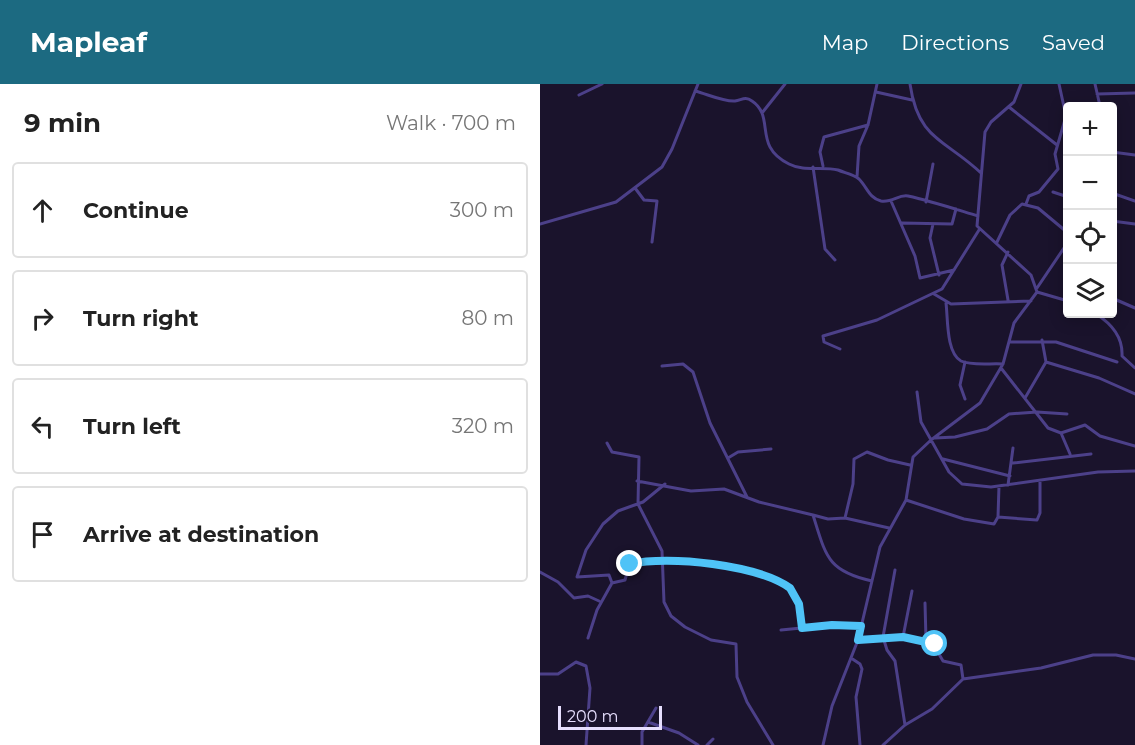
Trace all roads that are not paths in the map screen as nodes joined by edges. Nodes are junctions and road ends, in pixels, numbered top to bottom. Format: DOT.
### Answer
graph roads {
  1 [pos="602,84"];
  2 [pos="698,84"];
  3 [pos="785,84"];
  4 [pos="878,84"];
  5 [pos="910,84"];
  6 [pos="1021,84"];
  7 [pos="1059,84"];
  8 [pos="1095,84"];
  9 [pos="695,91"];
  10 [pos="876,92"];
  11 [pos="1135,93"];
  12 [pos="1097,94"];
  13 [pos="579,95"];
  14 [pos="912,100"];
  15 [pos="1099,102"];
  16 [pos="1010,107"];
  17 [pos="762,113"];
  18 [pos="868,124"];
  19 [pos="1058,145"];
  20 [pos="1117,153"];
  21 [pos="1135,155"];
  22 [pos="933,164"];
  23 [pos="813,167"];
  24 [pos="823,167"];
  25 [pos="981,173"];
  26 [pos="856,177"];
  27 [pos="635,188"];
  28 [pos="1053,192"];
  29 [pos="1117,194"];
  30 [pos="1063,195"];
  31 [pos="891,201"];
  32 [pos="1135,201"];
  33 [pos="926,202"];
  34 [pos="1026,204"];
  35 [pos="956,209"];
  36 [pos="978,216"];
  37 [pos="1117,222"];
  38 [pos="902,223"];
  39 [pos="540,224"];
  40 [pos="933,224"];
  41 [pos="1135,224"];
  42 [pos="1063,228"];
  43 [pos="980,230"];
  44 [pos="652,242"];
  45 [pos="997,242"];
  46 [pos="1063,250"];
  47 [pos="1008,252"];
  48 [pos="835,260"];
  49 [pos="955,269"];
  50 [pos="939,275"];
  51 [pos="1037,290"];
  52 [pos="934,294"];
  53 [pos="1063,299"];
  54 [pos="1008,300"];
  55 [pos="1117,300"];
  56 [pos="1031,301"];
  57 [pos="946,303"];
  58 [pos="1135,308"];
  59 [pos="1101,318"];
  60 [pos="1042,340"];
  61 [pos="1009,342"];
  62 [pos="840,349"];
  63 [pos="965,362"];
  64 [pos="1046,362"];
  65 [pos="1117,362"];
  66 [pos="662,366"];
  67 [pos="1002,366"];
  68 [pos="1135,368"];
  69 [pos="917,392"];
  70 [pos="1135,394"];
  71 [pos="1024,398"];
  72 [pos="964,399"];
  73 [pos="1037,412"];
  74 [pos="1067,414"];
  75 [pos="1061,433"];
  76 [pos="932,439"];
  77 [pos="607,443"];
  78 [pos="1135,446"];
  79 [pos="1013,448"];
  80 [pos="771,450"];
  81 [pos="1070,454"];
  82 [pos="1091,454"];
  83 [pos="728,458"];
  84 [pos="941,458"];
  85 [pos="1013,463"];
  86 [pos="910,465"];
  87 [pos="1135,471"];
  88 [pos="1010,476"];
  89 [pos="637,481"];
  90 [pos="1040,482"];
  91 [pos="665,484"];
  92 [pos="1008,485"];
  93 [pos="999,486"];
  94 [pos="748,498"];
  95 [pos="906,500"];
  96 [pos="638,504"];
  97 [pos="813,515"];
  98 [pos="998,517"];
  99 [pos="845,518"];
  100 [pos="889,528"];
  101 [pos="664,562"];
  102 [pos="895,570"];
  103 [pos="540,572"];
  104 [pos="872,581"];
  105 [pos="612,583"];
  106 [pos="912,591"];
  107 [pos="600,602"];
  108 [pos="925,603"];
  109 [pos="861,626"];
  110 [pos="802,628"];
  111 [pos="781,630"];
  112 [pos="883,637"];
  113 [pos="903,637"];
  114 [pos="588,638"];
  115 [pos="858,640"];
  116 [pos="926,640"];
  117 [pos="851,658"];
  118 [pos="1135,659"];
  119 [pos="540,674"];
  120 [pos="963,679"];
  121 [pos="656,708"];
  122 [pos="648,722"];
  123 [pos="905,725"];
  124 [pos="713,739"];
  125 [pos="586,745"];
  126 [pos="642,745"];
  127 [pos="698,745"];
  128 [pos="707,745"];
  129 [pos="773,745"];
  130 [pos="823,745"];
  131 [pos="860,745"];
  132 [pos="883,745"];
  1 -- 13 [label="street"];
  2 -- 9 [label="street"];
  3 -- 17 [label="street"];
  4 -- 10 [label="street"];
  5 -- 14 [label="street"];
  6 -- 16 [label="street"];
  7 -- 19 [label="street"];
  8 -- 12 [label="street"];
  9 -- 17 [label="street"];
  9 -- 27 [label="street"];
  10 -- 14 [label="street"];
  10 -- 18 [label="street"];
  11 -- 12 [label="street"];
  12 -- 15 [label="street"];
  14 -- 25 [label="street"];
  16 -- 19 [label="street"];
  16 -- 25 [label="street"];
  17 -- 23 [label="street"];
  18 -- 24 [label="street"];
  18 -- 26 [label="street"];
  19 -- 34 [label="street"];
  20 -- 21 [label="street"];
  22 -- 33 [label="street"];
  23 -- 24 [label="street"];
  23 -- 48 [label="street"];
  24 -- 26 [label="street"];
  25 -- 36 [label="street"];
  26 -- 31 [label="street"];
  27 -- 39 [label="street"];
  27 -- 44 [label="street"];
  28 -- 30 [label="street"];
  29 -- 32 [label="street"];
  31 -- 33 [label="street"];
  31 -- 38 [label="street"];
  33 -- 35 [label="street"];
  34 -- 42 [label="street"];
  34 -- 45 [label="street"];
  35 -- 36 [label="street"];
  35 -- 40 [label="street"];
  36 -- 43 [label="street"];
  37 -- 41 [label="street"];
  38 -- 40 [label="street"];
  38 -- 50 [label="street"];
  40 -- 50 [label="street"];
  43 -- 45 [label="street"];
  43 -- 49 [label="street"];
  45 -- 47 [label="street"];
  46 -- 51 [label="street"];
  47 -- 51 [label="street"];
  47 -- 54 [label="street"];
  49 -- 50 [label="street"];
  49 -- 52 [label="street"];
  51 -- 53 [label="street"];
  51 -- 56 [label="street"];
  52 -- 57 [label="street"];
  52 -- 62 [label="street"];
  54 -- 56 [label="street"];
  54 -- 57 [label="street"];
  55 -- 58 [label="street"];
  56 -- 61 [label="street"];
  57 -- 63 [label="street"];
  59 -- 68 [label="street"];
  60 -- 61 [label="street"];
  60 -- 64 [label="street"];
  60 -- 65 [label="street"];
  61 -- 67 [label="street"];
  63 -- 67 [label="street"];
  63 -- 72 [label="street"];
  64 -- 70 [label="street"];
  64 -- 71 [label="street"];
  66 -- 83 [label="street"];
  67 -- 71 [label="street"];
  67 -- 76 [label="street"];
  69 -- 76 [label="street"];
  71 -- 73 [label="street"];
  73 -- 74 [label="street"];
  73 -- 75 [label="street"];
  73 -- 76 [label="street"];
  75 -- 78 [label="street"];
  75 -- 81 [label="street"];
  76 -- 84 [label="street"];
  76 -- 86 [label="street"];
  77 -- 89 [label="street"];
  79 -- 85 [label="street"];
  80 -- 83 [label="street"];
  81 -- 82 [label="street"];
  81 -- 85 [label="street"];
  83 -- 94 [label="street"];
  84 -- 88 [label="street"];
  84 -- 93 [label="street"];
  85 -- 88 [label="street"];
  86 -- 95 [label="street"];
  86 -- 99 [label="street"];
  87 -- 90 [label="street"];
  88 -- 92 [label="street"];
  89 -- 91 [label="street"];
  89 -- 96 [label="street"];
  90 -- 92 [label="street"];
  90 -- 98 [label="street"];
  91 -- 94 [label="street"];
  91 -- 96 [label="street"];
  92 -- 93 [label="street"];
  93 -- 98 [label="street"];
  94 -- 97 [label="street"];
  95 -- 98 [label="street"];
  95 -- 100 [label="street"];
  96 -- 101 [label="street"];
  96 -- 105 [label="street"];
  97 -- 99 [label="street"];
  97 -- 104 [label="street"];
  99 -- 100 [label="street"];
  100 -- 104 [label="street"];
  101 -- 105 [label="street"];
  101 -- 110 [label="street"];
  101 -- 129 [label="street"];
  102 -- 112 [label="street"];
  103 -- 107 [label="street"];
  104 -- 109 [label="street"];
  105 -- 107 [label="street"];
  106 -- 113 [label="street"];
  107 -- 114 [label="street"];
  108 -- 116 [label="street"];
  109 -- 110 [label="street"];
  109 -- 115 [label="street"];
  110 -- 111 [label="street"];
  112 -- 113 [label="street"];
  112 -- 115 [label="street"];
  112 -- 123 [label="street"];
  113 -- 116 [label="street"];
  115 -- 117 [label="street"];
  116 -- 120 [label="street"];
  117 -- 130 [label="street"];
  117 -- 131 [label="street"];
  118 -- 120 [label="street"];
  119 -- 125 [label="street"];
  120 -- 123 [label="street"];
  121 -- 122 [label="street"];
  122 -- 126 [label="street"];
  122 -- 127 [label="street"];
  123 -- 132 [label="street"];
  124 -- 128 [label="street"];
}
